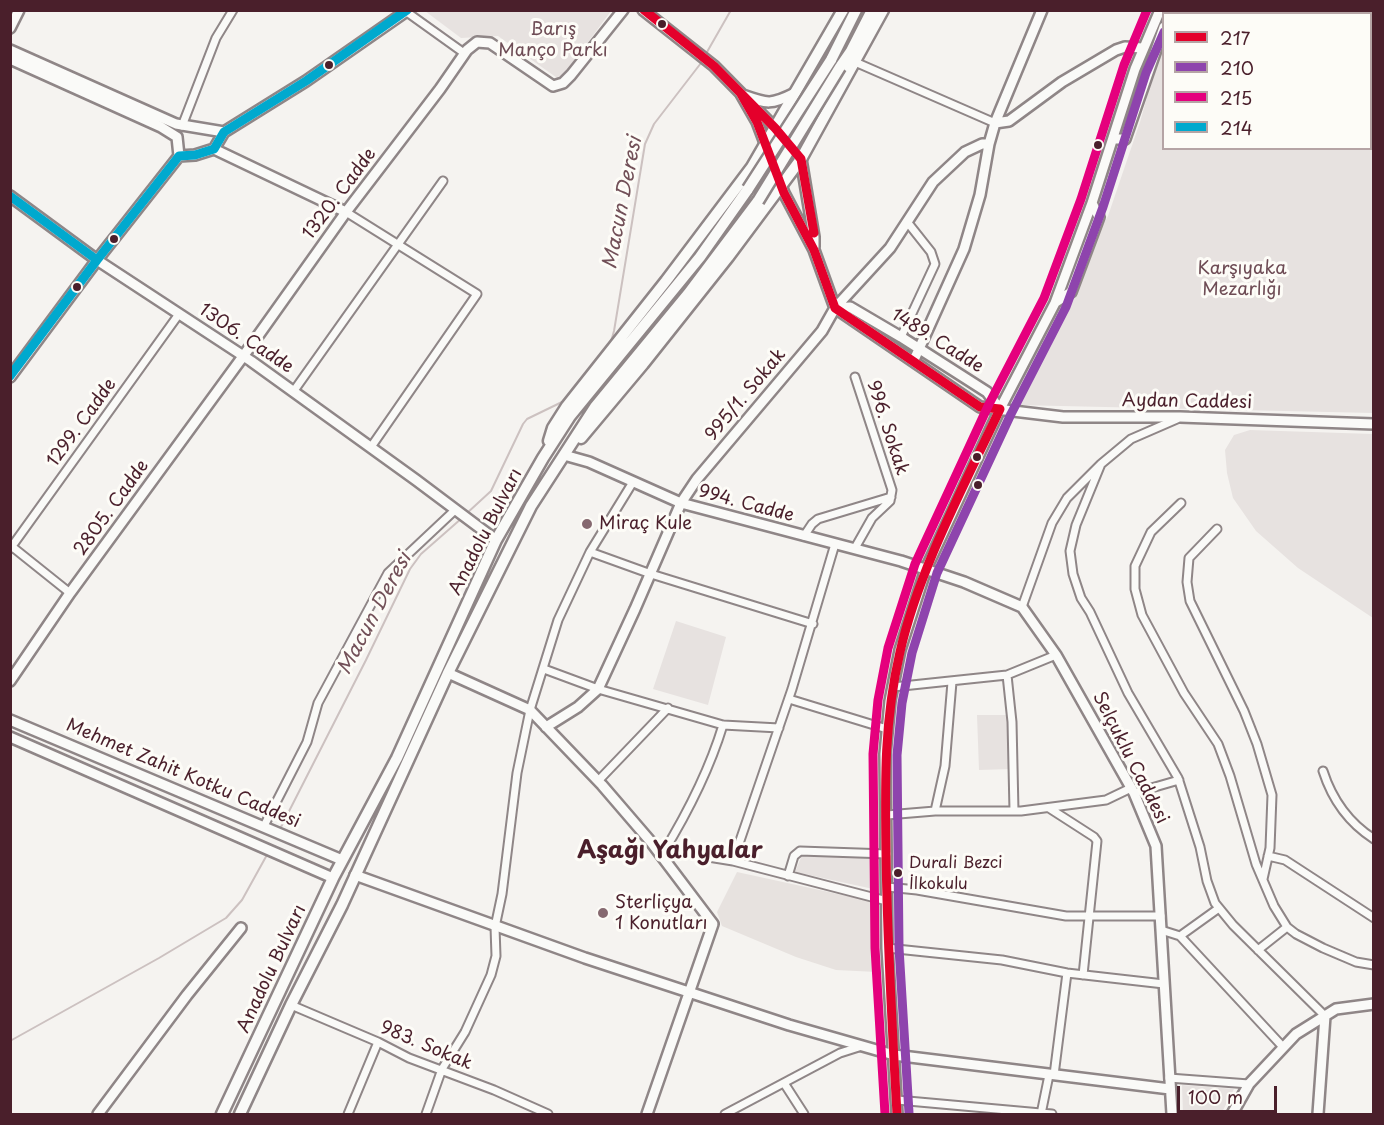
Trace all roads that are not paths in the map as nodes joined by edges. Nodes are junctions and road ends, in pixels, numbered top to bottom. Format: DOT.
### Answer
graph roads {
  1 [pos="19,10"];
  2 [pos="233,10"];
  3 [pos="623,10"];
  4 [pos="643,10"];
  5 [pos="843,10"];
  6 [pos="856,10"];
  7 [pos="872,10"];
  8 [pos="883,10"];
  9 [pos="1042,10"];
  10 [pos="1160,10"];
  11 [pos="406,11"];
  12 [pos="10,28"];
  13 [pos="1162,32"];
  14 [pos="1143,48"];
  15 [pos="10,50"];
  16 [pos="464,53"];
  17 [pos="10,59"];
  18 [pos="855,62"];
  19 [pos="1135,69"];
  20 [pos="1146,73"];
  21 [pos="796,93"];
  22 [pos="741,94"];
  23 [pos="995,123"];
  24 [pos="179,125"];
  25 [pos="197,127"];
  26 [pos="775,128"];
  27 [pos="224,132"];
  28 [pos="177,137"];
  29 [pos="1113,139"];
  30 [pos="765,144"];
  31 [pos="989,144"];
  32 [pos="214,149"];
  33 [pos="179,156"];
  34 [pos="801,159"];
  35 [pos="442,181"];
  36 [pos="781,184"];
  37 [pos="10,196"];
  38 [pos="346,212"];
  39 [pos="908,223"];
  40 [pos="398,244"];
  41 [pos="814,250"];
  42 [pos="97,260"];
  43 [pos="835,308"];
  44 [pos="179,314"];
  45 [pos="901,337"];
  46 [pos="920,349"];
  47 [pos="243,357"];
  48 [pos="914,360"];
  49 [pos="11,374"];
  50 [pos="855,377"];
  51 [pos="293,392"];
  52 [pos="1000,409"];
  53 [pos="1180,417"];
  54 [pos="1374,424"];
  55 [pos="371,447"];
  56 [pos="564,455"];
  57 [pos="543,458"];
  58 [pos="1101,464"];
  59 [pos="633,482"];
  60 [pos="891,497"];
  61 [pos="681,503"];
  62 [pos="1181,503"];
  63 [pos="461,514"];
  64 [pos="1217,529"];
  65 [pos="804,536"];
  66 [pos="496,540"];
  67 [pos="835,544"];
  68 [pos="11,547"];
  69 [pos="855,548"];
  70 [pos="590,552"];
  71 [pos="926,569"];
  72 [pos="651,574"];
  73 [pos="70,593"];
  74 [pos="1022,607"];
  75 [pos="813,624"];
  76 [pos="1056,655"];
  77 [pos="544,669"];
  78 [pos="448,673"];
  79 [pos="1006,675"];
  80 [pos="10,681"];
  81 [pos="952,682"];
  82 [pos="893,687"];
  83 [pos="598,688"];
  84 [pos="789,699"];
  85 [pos="668,708"];
  86 [pos="530,710"];
  87 [pos="10,720"];
  88 [pos="723,725"];
  89 [pos="546,727"];
  90 [pos="779,728"];
  91 [pos="887,729"];
  92 [pos="10,737"];
  93 [pos="1323,771"];
  94 [pos="1179,780"];
  95 [pos="598,781"];
  96 [pos="1133,791"];
  97 [pos="1049,808"];
  98 [pos="935,811"];
  99 [pos="1014,812"];
  100 [pos="887,815"];
  101 [pos="264,826"];
  102 [pos="1374,839"];
  103 [pos="663,853"];
  104 [pos="887,854"];
  105 [pos="1268,856"];
  106 [pos="342,860"];
  107 [pos="733,861"];
  108 [pos="355,875"];
  109 [pos="788,876"];
  110 [pos="333,878"];
  111 [pos="1263,879"];
  112 [pos="887,887"];
  113 [pos="887,901"];
  114 [pos="1219,908"];
  115 [pos="1089,916"];
  116 [pos="1161,916"];
  117 [pos="1374,918"];
  118 [pos="495,927"];
  119 [pos="1287,927"];
  120 [pos="241,928"];
  121 [pos="1161,930"];
  122 [pos="1180,936"];
  123 [pos="888,948"];
  124 [pos="1258,950"];
  125 [pos="1374,965"];
  126 [pos="1067,973"];
  127 [pos="1083,975"];
  128 [pos="1164,984"];
  129 [pos="690,992"];
  130 [pos="1374,1004"];
  131 [pos="291,1005"];
  132 [pos="1324,1016"];
  133 [pos="378,1042"];
  134 [pos="863,1045"];
  135 [pos="1283,1047"];
  136 [pos="894,1055"];
  137 [pos="442,1069"];
  138 [pos="1051,1075"];
  139 [pos="1170,1078"];
  140 [pos="784,1083"];
  141 [pos="1249,1084"];
  142 [pos="1170,1089"];
  143 [pos="897,1100"];
  144 [pos="98,1114"];
  145 [pos="222,1114"];
  146 [pos="240,1114"];
  147 [pos="348,1114"];
  148 [pos="426,1114"];
  149 [pos="548,1114"];
  150 [pos="647,1114"];
  151 [pos="725,1114"];
  152 [pos="804,1114"];
  153 [pos="897,1114"];
  154 [pos="1042,1114"];
  155 [pos="1052,1114"];
  156 [pos="1172,1114"];
  157 [pos="1232,1114"];
  158 [pos="1318,1114"];
  1 -- 12 [label="street"];
  2 -- 24 [label="street"];
  3 -- 16 [label="street"];
  4 -- 22 [label="street"];
  5 -- 21 [label="main road"];
  6 -- 57 [label="main road, Anadolu Bulvarı, bridge"];
  7 -- 56 [label="main road, Anadolu Bulvarı, bridge"];
  8 -- 18 [label="main road"];
  9 -- 23 [label="street"];
  10 -- 14 [label="street"];
  11 -- 16 [label="street"];
  11 -- 27 [label="street"];
  13 -- 20 [label="street"];
  14 -- 19 [label="street"];
  14 -- 23 [label="street"];
  15 -- 24 [label="street"];
  16 -- 38 [label="street, 1320. Cadde"];
  17 -- 28 [label="street"];
  18 -- 23 [label="street"];
  18 -- 34 [label="main road"];
  19 -- 20 [label="street"];
  19 -- 29 [label="street"];
  20 -- 29 [label="street"];
  21 -- 22 [label="street"];
  21 -- 26 [label="main road"];
  22 -- 26 [label="street"];
  22 -- 30 [label="street"];
  23 -- 31 [label="street"];
  24 -- 25 [label="street"];
  25 -- 27 [label="street"];
  25 -- 28 [label="street"];
  26 -- 30 [label="main road"];
  26 -- 34 [label="street"];
  27 -- 32 [label="street"];
  28 -- 33 [label="street"];
  29 -- 52 [label="street"];
  30 -- 36 [label="street"];
  30 -- 57 [label="main road"];
  31 -- 39 [label="street, 995/1. Sokak"];
  31 -- 46 [label="street"];
  32 -- 33 [label="street"];
  32 -- 38 [label="street"];
  33 -- 42 [label="street"];
  34 -- 36 [label="main road"];
  34 -- 41 [label="street"];
  35 -- 40 [label="street"];
  36 -- 41 [label="street"];
  36 -- 56 [label="main road"];
  37 -- 42 [label="street, 1306. Cadde"];
  38 -- 40 [label="street"];
  38 -- 47 [label="street, 1320. Cadde"];
  39 -- 43 [label="street, 995/1. Sokak"];
  39 -- 45 [label="street"];
  40 -- 51 [label="street"];
  40 -- 55 [label="street"];
  41 -- 43 [label="street"];
  42 -- 44 [label="street, 1306. Cadde"];
  42 -- 49 [label="street"];
  43 -- 45 [label="street, 1489. Cadde"];
  43 -- 48 [label="street, 1489. Cadde"];
  43 -- 61 [label="street, 995/1. Sokak"];
  44 -- 47 [label="street, 1306. Cadde"];
  44 -- 68 [label="street, 1299. Cadde"];
  45 -- 46 [label="street, 1489. Cadde"];
  46 -- 48 [label="street"];
  46 -- 52 [label="street, 1489. Cadde"];
  47 -- 51 [label="street, 1306. Cadde"];
  47 -- 73 [label="street, 2805. Cadde"];
  48 -- 52 [label="street, 1489. Cadde"];
  50 -- 60 [label="street, 996. Sokak"];
  51 -- 55 [label="street, 1306. Cadde"];
  52 -- 53 [label="street, Aydan Caddesi"];
  52 -- 71 [label="street"];
  53 -- 54 [label="street, Aydan Caddesi"];
  53 -- 58 [label="street"];
  55 -- 63 [label="street, 1306. Cadde"];
  56 -- 59 [label="street, 994. Cadde"];
  56 -- 78 [label="main road, Anadolu Bulvarı"];
  57 -- 66 [label="main road, Anadolu Bulvarı"];
  58 -- 74 [label="street"];
  58 -- 94 [label="street"];
  59 -- 61 [label="street, 994. Cadde"];
  59 -- 70 [label="street"];
  60 -- 65 [label="street"];
  60 -- 69 [label="street, 996. Sokak"];
  61 -- 65 [label="street, 994. Cadde"];
  61 -- 72 [label="street, 995/1. Sokak"];
  62 -- 111 [label="street"];
  63 -- 66 [label="street, 1306. Cadde"];
  63 -- 101 [label="street"];
  64 -- 105 [label="street"];
  65 -- 67 [label="street, 994. Cadde"];
  66 -- 106 [label="main road, Anadolu Bulvarı"];
  67 -- 69 [label="street, 994. Cadde"];
  67 -- 75 [label="street"];
  68 -- 73 [label="street"];
  69 -- 71 [label="street, 994. Cadde"];
  70 -- 72 [label="street"];
  70 -- 77 [label="street"];
  71 -- 74 [label="street"];
  71 -- 82 [label="street"];
  72 -- 75 [label="street"];
  72 -- 83 [label="street, 995/1. Sokak"];
  73 -- 80 [label="street, 2805. Cadde"];
  74 -- 76 [label="street, Selçuklu Caddesi"];
  75 -- 84 [label="street"];
  76 -- 79 [label="street"];
  76 -- 96 [label="street, Selçuklu Caddesi"];
  77 -- 83 [label="street"];
  77 -- 86 [label="street"];
  78 -- 86 [label="street"];
  78 -- 108 [label="main road, Anadolu Bulvarı"];
  79 -- 81 [label="street"];
  79 -- 99 [label="street"];
  81 -- 82 [label="street"];
  81 -- 98 [label="street"];
  82 -- 91 [label="street"];
  83 -- 85 [label="street"];
  83 -- 89 [label="street"];
  84 -- 90 [label="street"];
  84 -- 91 [label="street"];
  85 -- 88 [label="street"];
  85 -- 95 [label="street"];
  86 -- 89 [label="street"];
  86 -- 118 [label="street"];
  87 -- 101 [label="street, Mehmet Zahit Kotku Caddesi"];
  88 -- 90 [label="street"];
  88 -- 103 [label="street"];
  89 -- 95 [label="street"];
  90 -- 107 [label="street"];
  91 -- 100 [label="street"];
  92 -- 110 [label="street, Mehmet Zahit Kotku Caddesi"];
  93 -- 102 [label="street"];
  94 -- 96 [label="street"];
  94 -- 114 [label="street"];
  95 -- 103 [label="street"];
  96 -- 97 [label="street"];
  96 -- 116 [label="street, Selçuklu Caddesi"];
  97 -- 99 [label="street"];
  97 -- 115 [label="street"];
  98 -- 99 [label="street"];
  98 -- 100 [label="street"];
  100 -- 104 [label="street"];
  101 -- 106 [label="street, Mehmet Zahit Kotku Caddesi"];
  103 -- 107 [label="street"];
  103 -- 129 [label="street"];
  104 -- 109 [label="street"];
  104 -- 112 [label="street"];
  105 -- 111 [label="street"];
  105 -- 117 [label="street"];
  106 -- 110 [label="main road, Anadolu Bulvarı"];
  107 -- 109 [label="street"];
  108 -- 118 [label="street"];
  108 -- 131 [label="main road, Anadolu Bulvarı"];
  109 -- 113 [label="street"];
  110 -- 145 [label="main road, Anadolu Bulvarı"];
  111 -- 119 [label="street"];
  112 -- 113 [label="street"];
  112 -- 115 [label="street"];
  113 -- 123 [label="street"];
  114 -- 122 [label="street"];
  114 -- 124 [label="street"];
  115 -- 116 [label="street"];
  115 -- 127 [label="street"];
  116 -- 121 [label="street, Selçuklu Caddesi"];
  118 -- 129 [label="street"];
  118 -- 137 [label="street"];
  119 -- 124 [label="street"];
  119 -- 125 [label="street"];
  120 -- 144 [label="street"];
  121 -- 122 [label="street"];
  121 -- 128 [label="street, Selçuklu Caddesi"];
  122 -- 135 [label="street"];
  123 -- 126 [label="street"];
  123 -- 136 [label="street"];
  124 -- 132 [label="street"];
  126 -- 127 [label="street"];
  126 -- 138 [label="street"];
  127 -- 128 [label="street"];
  128 -- 139 [label="street, Selçuklu Caddesi"];
  129 -- 134 [label="street"];
  129 -- 150 [label="street"];
  130 -- 132 [label="street"];
  131 -- 133 [label="street, 983. Sokak"];
  131 -- 146 [label="main road, Anadolu Bulvarı"];
  132 -- 135 [label="street"];
  132 -- 158 [label="street"];
  133 -- 137 [label="street, 983. Sokak"];
  133 -- 147 [label="street"];
  134 -- 136 [label="street"];
  134 -- 140 [label="street"];
  135 -- 141 [label="street"];
  136 -- 138 [label="street"];
  136 -- 143 [label="street"];
  137 -- 148 [label="street"];
  137 -- 149 [label="street, 983. Sokak"];
  138 -- 142 [label="street"];
  138 -- 154 [label="street"];
  139 -- 141 [label="street"];
  139 -- 142 [label="street, Selçuklu Caddesi"];
  140 -- 151 [label="street"];
  140 -- 152 [label="street"];
  141 -- 157 [label="street"];
  142 -- 156 [label="street, Selçuklu Caddesi"];
  143 -- 153 [label="street"];
  143 -- 154 [label="street"];
  154 -- 155 [label="street"];
}
